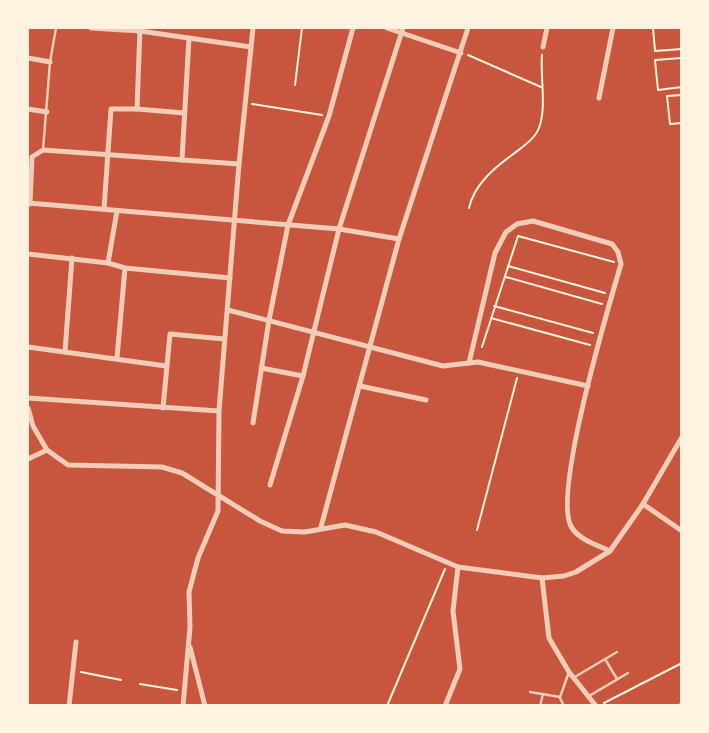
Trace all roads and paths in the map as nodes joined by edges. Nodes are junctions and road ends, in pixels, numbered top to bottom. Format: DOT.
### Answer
graph roads {
  1 [pos="56,28"];
  2 [pos="91,28"];
  3 [pos="253,28"];
  4 [pos="302,28"];
  5 [pos="353,28"];
  6 [pos="387,28"];
  7 [pos="468,28"];
  8 [pos="547,28"];
  9 [pos="613,28"];
  10 [pos="652,28"];
  11 [pos="140,29"];
  12 [pos="402,29"];
  13 [pos="189,38"];
  14 [pos="251,47"];
  15 [pos="543,47"];
  16 [pos="682,49"];
  17 [pos="461,53"];
  18 [pos="28,58"];
  19 [pos="682,58"];
  20 [pos="50,62"];
  21 [pos="295,85"];
  22 [pos="541,87"];
  23 [pos="682,87"];
  24 [pos="682,95"];
  25 [pos="600,98"];
  26 [pos="245,103"];
  27 [pos="28,109"];
  28 [pos="137,109"];
  29 [pos="47,112"];
  30 [pos="184,113"];
  31 [pos="329,116"];
  32 [pos="682,123"];
  33 [pos="43,150"];
  34 [pos="108,154"];
  35 [pos="182,160"];
  36 [pos="239,164"];
  37 [pos="29,203"];
  38 [pos="469,208"];
  39 [pos="104,209"];
  40 [pos="117,210"];
  41 [pos="235,220"];
  42 [pos="288,225"];
  43 [pos="339,229"];
  44 [pos="399,239"];
  45 [pos="28,254"];
  46 [pos="72,258"];
  47 [pos="108,263"];
  48 [pos="621,264"];
  49 [pos="508,266"];
  50 [pos="125,268"];
  51 [pos="505,276"];
  52 [pos="230,278"];
  53 [pos="612,295"];
  54 [pos="494,306"];
  55 [pos="609,306"];
  56 [pos="228,310"];
  57 [pos="491,318"];
  58 [pos="269,320"];
  59 [pos="314,332"];
  60 [pos="600,336"];
  61 [pos="224,339"];
  62 [pos="28,347"];
  63 [pos="596,347"];
  64 [pos="371,348"];
  65 [pos="66,352"];
  66 [pos="117,358"];
  67 [pos="478,362"];
  68 [pos="469,363"];
  69 [pos="166,366"];
  70 [pos="261,368"];
  71 [pos="519,371"];
  72 [pos="303,376"];
  73 [pos="360,386"];
  74 [pos="588,386"];
  75 [pos="28,398"];
  76 [pos="426,400"];
  77 [pos="28,408"];
  78 [pos="163,408"];
  79 [pos="219,410"];
  80 [pos="253,423"];
  81 [pos="682,437"];
  82 [pos="46,450"];
  83 [pos="28,459"];
  84 [pos="270,485"];
  85 [pos="217,494"];
  86 [pos="643,504"];
  87 [pos="322,527"];
  88 [pos="477,530"];
  89 [pos="682,531"];
  90 [pos="610,551"];
  91 [pos="448,562"];
  92 [pos="458,566"];
  93 [pos="542,578"];
  94 [pos="76,642"];
  95 [pos="189,644"];
  96 [pos="617,652"];
  97 [pos="605,659"];
  98 [pos="682,662"];
  99 [pos="73,670"];
  100 [pos="569,672"];
  101 [pos="628,673"];
  102 [pos="573,678"];
  103 [pos="121,680"];
  104 [pos="617,680"];
  105 [pos="140,684"];
  106 [pos="184,691"];
  107 [pos="530,692"];
  108 [pos="543,694"];
  109 [pos="589,696"];
  110 [pos="560,698"];
  111 [pos="682,703"];
  112 [pos="69,706"];
  113 [pos="183,706"];
  114 [pos="205,706"];
  115 [pos="387,706"];
  116 [pos="445,706"];
  117 [pos="540,706"];
  118 [pos="564,706"];
  119 [pos="597,706"];
  120 [pos="677,706"];
  1 -- 20 [label="lane"];
  2 -- 11 [label="street"];
  3 -- 14 [label="street"];
  4 -- 21 [label="path"];
  5 -- 31 [label="street"];
  6 -- 12 [label="street"];
  7 -- 17 [label="street"];
  8 -- 15 [label="street"];
  9 -- 25 [label="street"];
  10 -- 16 [label="path"];
  11 -- 13 [label="street"];
  11 -- 28 [label="street"];
  12 -- 17 [label="street"];
  12 -- 43 [label="street"];
  13 -- 14 [label="street"];
  13 -- 30 [label="street"];
  14 -- 26 [label="street"];
  15 -- 22 [label="path"];
  17 -- 22 [label="path"];
  17 -- 44 [label="street"];
  18 -- 20 [label="street"];
  19 -- 23 [label="path"];
  20 -- 29 [label="lane"];
  22 -- 38 [label="path"];
  24 -- 32 [label="path"];
  26 -- 31 [label="path"];
  26 -- 36 [label="street"];
  27 -- 29 [label="street"];
  28 -- 30 [label="street"];
  28 -- 34 [label="street"];
  29 -- 33 [label="lane"];
  30 -- 35 [label="street"];
  31 -- 42 [label="street"];
  33 -- 34 [label="street"];
  33 -- 37 [label="street"];
  34 -- 35 [label="street"];
  34 -- 39 [label="street"];
  35 -- 36 [label="street"];
  36 -- 41 [label="street"];
  37 -- 39 [label="street"];
  39 -- 40 [label="street"];
  40 -- 41 [label="street"];
  40 -- 47 [label="street"];
  41 -- 42 [label="street"];
  41 -- 52 [label="street"];
  42 -- 43 [label="street"];
  42 -- 58 [label="street"];
  43 -- 44 [label="street"];
  43 -- 59 [label="street"];
  44 -- 64 [label="street"];
  45 -- 46 [label="street"];
  46 -- 47 [label="street"];
  46 -- 65 [label="street"];
  47 -- 50 [label="street"];
  48 -- 49 [label="path"];
  48 -- 53 [label="street"];
  48 -- 68 [label="street"];
  49 -- 51 [label="path"];
  49 -- 53 [label="path"];
  50 -- 52 [label="street"];
  50 -- 66 [label="street"];
  51 -- 54 [label="path"];
  51 -- 55 [label="path"];
  52 -- 56 [label="street"];
  53 -- 55 [label="street"];
  54 -- 57 [label="path"];
  54 -- 60 [label="path"];
  55 -- 60 [label="street"];
  56 -- 58 [label="street"];
  56 -- 61 [label="street"];
  57 -- 63 [label="path"];
  57 -- 67 [label="path"];
  58 -- 59 [label="street"];
  58 -- 70 [label="street"];
  59 -- 64 [label="street"];
  59 -- 72 [label="street"];
  60 -- 63 [label="street"];
  61 -- 69 [label="street"];
  61 -- 79 [label="street"];
  62 -- 65 [label="street"];
  63 -- 74 [label="street"];
  64 -- 68 [label="street"];
  64 -- 73 [label="street"];
  65 -- 66 [label="street"];
  66 -- 69 [label="street"];
  67 -- 68 [label="street"];
  67 -- 71 [label="street"];
  69 -- 78 [label="street"];
  70 -- 72 [label="street"];
  70 -- 80 [label="street"];
  71 -- 74 [label="street"];
  71 -- 88 [label="path"];
  72 -- 84 [label="street"];
  73 -- 76 [label="street"];
  73 -- 87 [label="street"];
  74 -- 90 [label="street"];
  75 -- 78 [label="street"];
  77 -- 82 [label="street"];
  78 -- 79 [label="street"];
  79 -- 85 [label="street"];
  81 -- 86 [label="street"];
  82 -- 83 [label="street"];
  82 -- 85 [label="street"];
  85 -- 87 [label="street"];
  85 -- 95 [label="street"];
  86 -- 89 [label="street"];
  86 -- 90 [label="street"];
  87 -- 91 [label="street"];
  90 -- 93 [label="street"];
  91 -- 92 [label="street"];
  91 -- 115 [label="path"];
  92 -- 93 [label="street"];
  92 -- 116 [label="street"];
  93 -- 100 [label="street"];
  94 -- 99 [label="street"];
  95 -- 106 [label="street"];
  95 -- 114 [label="street"];
  96 -- 97 [label="lane"];
  97 -- 102 [label="lane"];
  97 -- 104 [label="lane"];
  98 -- 119 [label="path"];
  99 -- 103 [label="path"];
  99 -- 112 [label="street"];
  100 -- 102 [label="street"];
  100 -- 110 [label="lane"];
  101 -- 104 [label="lane"];
  102 -- 109 [label="street"];
  104 -- 109 [label="lane"];
  105 -- 106 [label="path"];
  106 -- 113 [label="street"];
  107 -- 108 [label="lane"];
  108 -- 110 [label="lane"];
  108 -- 117 [label="lane"];
  109 -- 119 [label="street"];
  110 -- 118 [label="lane"];
  111 -- 120 [label="path"];
}
